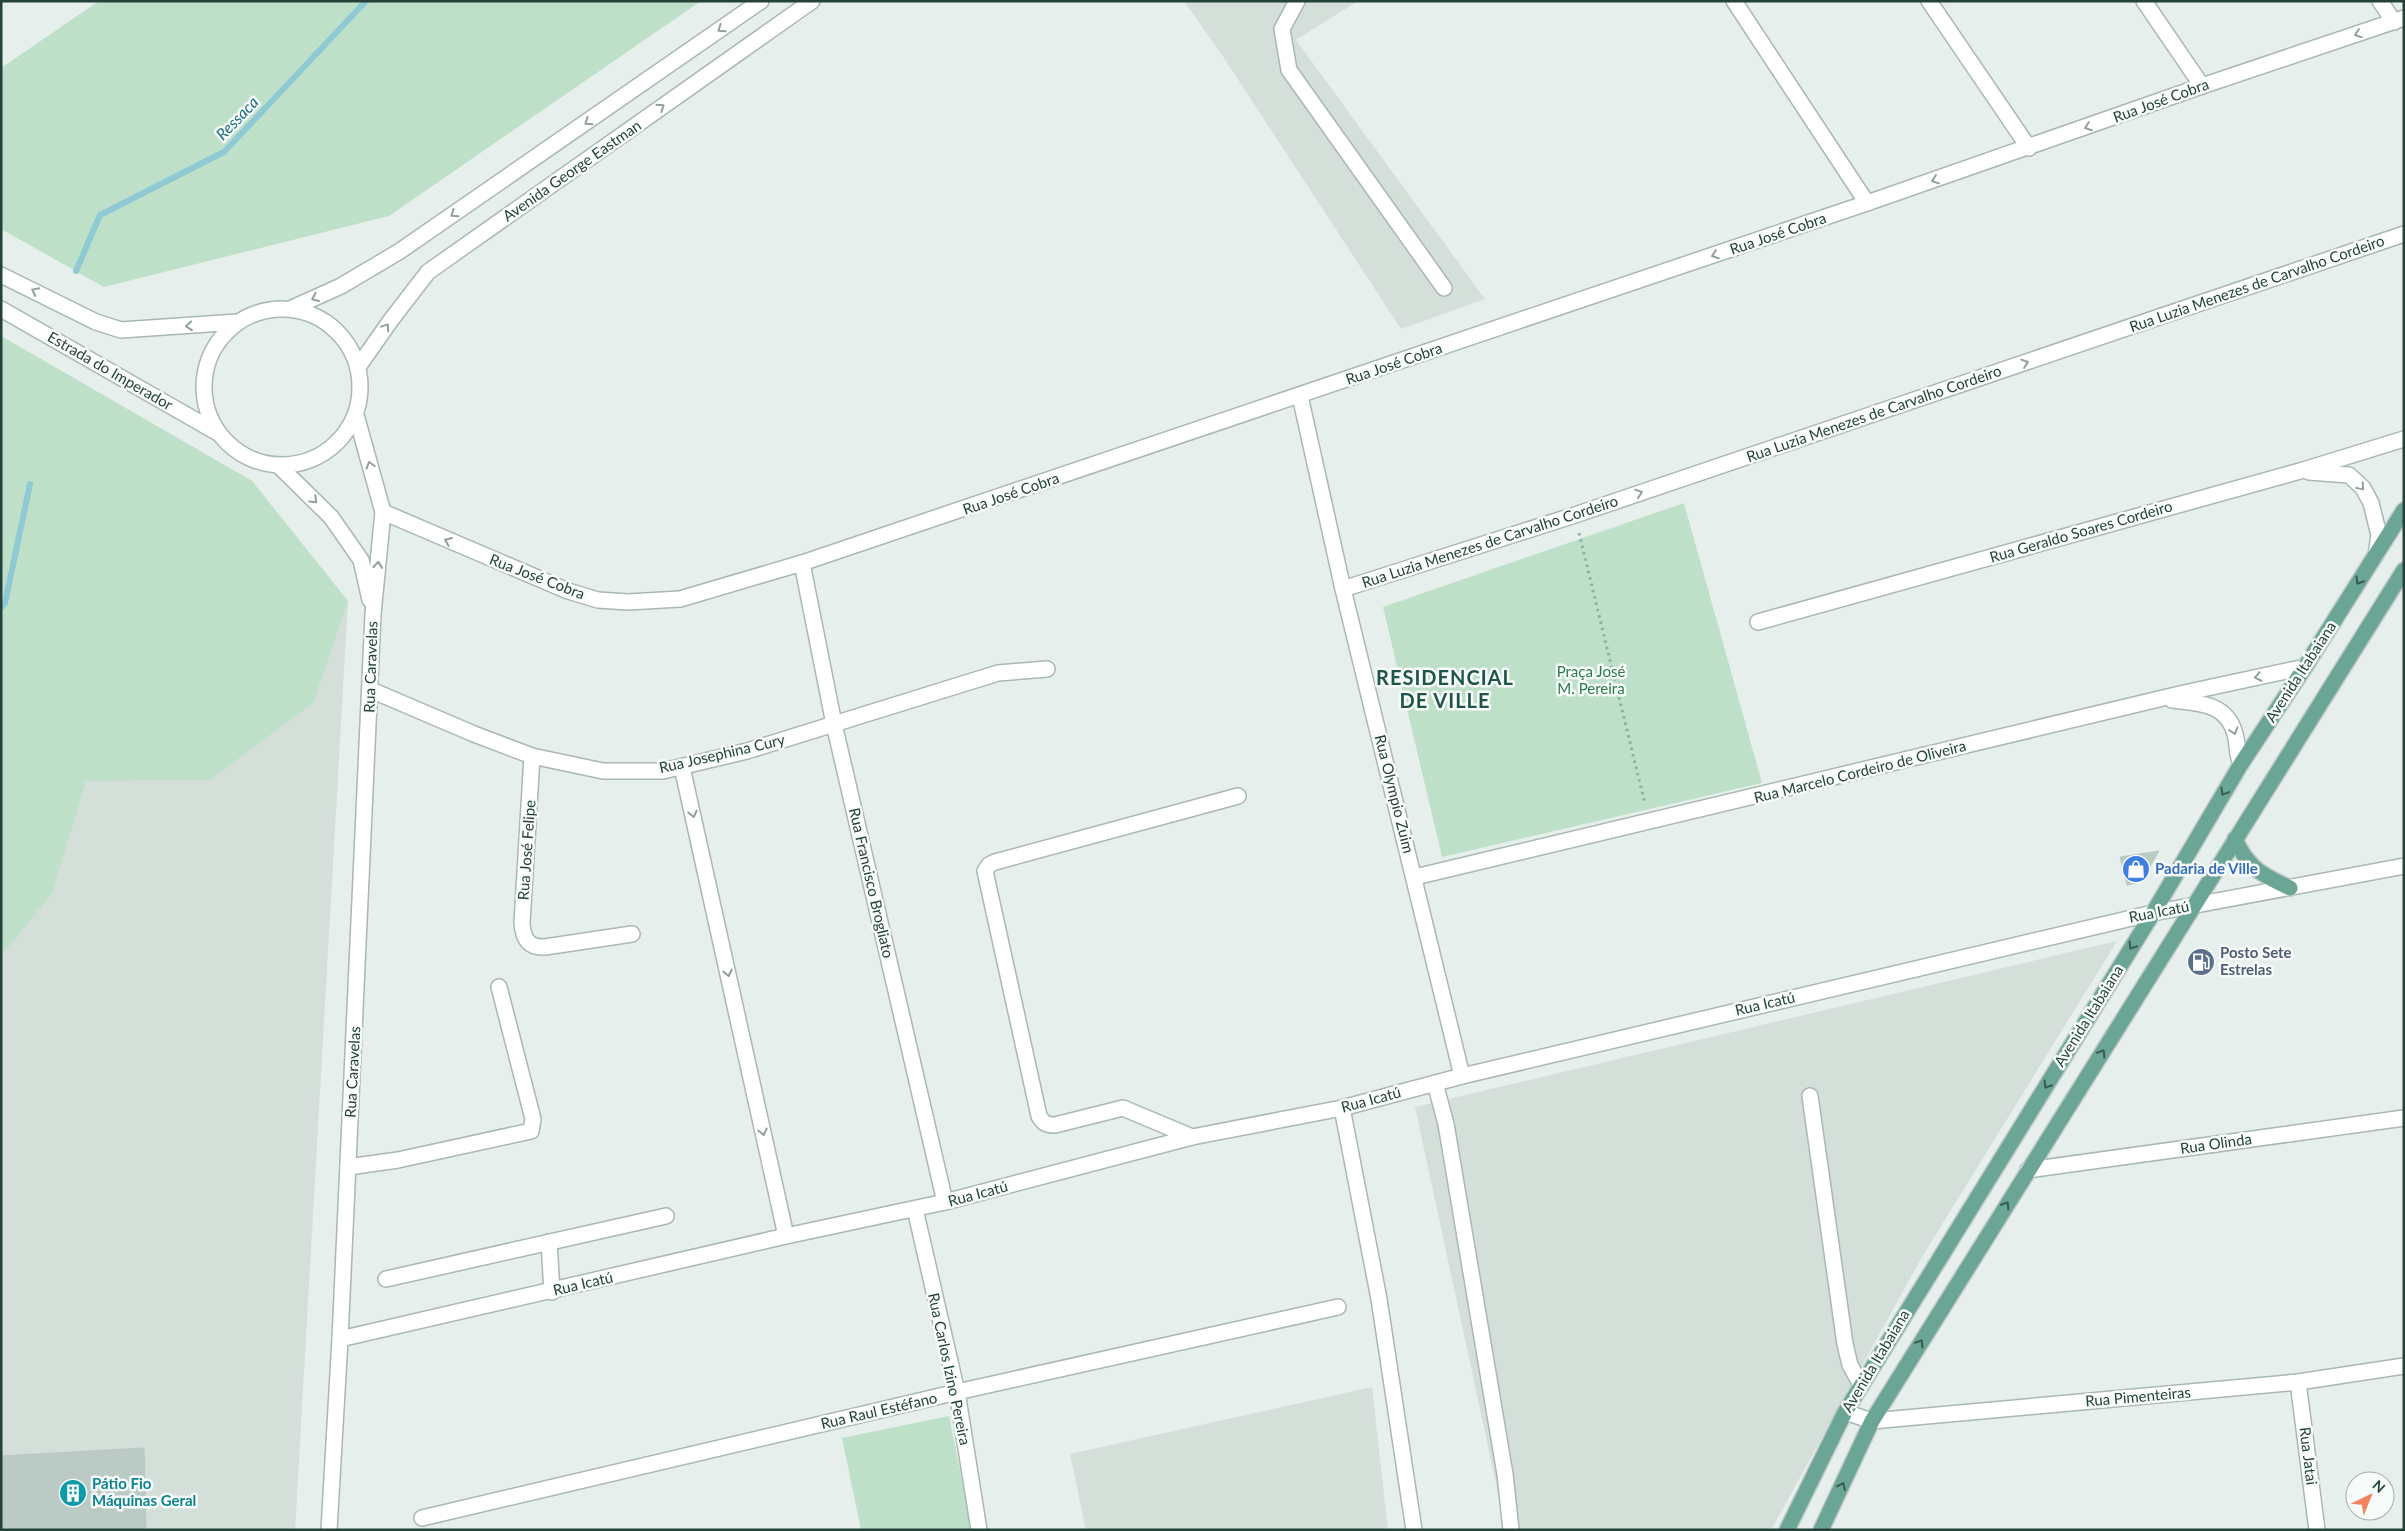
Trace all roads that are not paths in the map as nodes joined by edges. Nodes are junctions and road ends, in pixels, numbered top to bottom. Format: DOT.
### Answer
graph roads {
  1 [pos="761,1"];
  2 [pos="812,1"];
  3 [pos="1297,1"];
  4 [pos="1734,1"];
  5 [pos="1929,1"];
  6 [pos="2144,1"];
  7 [pos="2380,1"];
  8 [pos="2399,20"];
  9 [pos="2202,86"];
  10 [pos="2029,148"];
  11 [pos="1867,203"];
  12 [pos="2404,234"];
  13 [pos="1,275"];
  14 [pos="1444,288"];
  15 [pos="1,309"];
  16 [pos="290,309"];
  17 [pos="237,322"];
  18 [pos="358,367"];
  19 [pos="1300,396"];
  20 [pos="356,415"];
  21 [pos="218,433"];
  22 [pos="2404,439"];
  23 [pos="279,466"];
  24 [pos="2300,471"];
  25 [pos="2404,510"];
  26 [pos="383,512"];
  27 [pos="2376,555"];
  28 [pos="802,562"];
  29 [pos="2404,570"];
  30 [pos="1342,589"];
  31 [pos="373,614"];
  32 [pos="1758,622"];
  33 [pos="2306,666"];
  34 [pos="1047,670"];
  35 [pos="370,690"];
  36 [pos="2163,698"];
  37 [pos="834,724"];
  38 [pos="532,756"];
  39 [pos="2241,764"];
  40 [pos="682,767"];
  41 [pos="1238,796"];
  42 [pos="2235,839"];
  43 [pos="2404,866"];
  44 [pos="1415,877"];
  45 [pos="2290,888"];
  46 [pos="2195,905"];
  47 [pos="2153,912"];
  48 [pos="632,934"];
  49 [pos="499,987"];
  50 [pos="1462,1076"];
  51 [pos="1436,1083"];
  52 [pos="1810,1096"];
  53 [pos="1342,1108"];
  54 [pos="2404,1118"];
  55 [pos="1192,1137"];
  56 [pos="348,1167"];
  57 [pos="2028,1170"];
  58 [pos="945,1202"];
  59 [pos="915,1209"];
  60 [pos="666,1216"];
  61 [pos="786,1236"];
  62 [pos="549,1242"];
  63 [pos="386,1279"];
  64 [pos="552,1292"];
  65 [pos="1338,1307"];
  66 [pos="340,1339"];
  67 [pos="2404,1366"];
  68 [pos="2298,1382"];
  69 [pos="1861,1385"];
  70 [pos="957,1392"];
  71 [pos="1845,1412"];
  72 [pos="1872,1421"];
  73 [pos="422,1518"];
  74 [pos="329,1530"];
  75 [pos="979,1530"];
  76 [pos="1414,1530"];
  77 [pos="1511,1530"];
  78 [pos="1787,1530"];
  79 [pos="1821,1530"];
  80 [pos="2317,1530"];
  1 -- 16 [label="street, Avenida George Eastman, one-way"];
  18 -- 2 [label="street, Avenida George Eastman, one-way"];
  3 -- 14 [label="street"];
  4 -- 11 [label="street"];
  5 -- 10 [label="street"];
  6 -- 9 [label="street"];
  7 -- 8 [label="street"];
  8 -- 9 [label="street, Rua José Cobra, one-way"];
  9 -- 10 [label="street, Rua José Cobra, one-way"];
  10 -- 11 [label="street, Rua José Cobra, one-way"];
  11 -- 19 [label="street, Rua José Cobra, one-way"];
  30 -- 12 [label="street, Rua Luzia Menezes de Carvalho Cordeiro, one-way"];
  17 -- 13 [label="street, one-way"];
  15 -- 21 [label="street, Estrada do Imperador"];
  16 -- 17 [label="street"];
  16 -- 18 [label="street"];
  17 -- 21 [label="street"];
  18 -- 20 [label="street"];
  19 -- 28 [label="street, Rua José Cobra"];
  19 -- 30 [label="street, Rua Olympio Zuim"];
  20 -- 23 [label="street"];
  26 -- 20 [label="street, one-way"];
  21 -- 23 [label="street"];
  22 -- 24 [label="street, Rua Geraldo Soares Cordeiro"];
  23 -- 31 [label="street, one-way"];
  24 -- 27 [label="street, one-way"];
  24 -- 32 [label="street, Rua Geraldo Soares Cordeiro"];
  25 -- 27 [label="main road, Avenida Itabaiana"];
  28 -- 26 [label="street, Rua José Cobra, one-way"];
  31 -- 26 [label="street, one-way"];
  27 -- 33 [label="main road, Avenida Itabaiana, one-way"];
  28 -- 37 [label="street, Rua Francisco Brogliato"];
  29 -- 42 [label="main road, Avenida Itabaiana"];
  30 -- 44 [label="street, Rua Olympio Zuim"];
  31 -- 35 [label="street, Rua Caravelas"];
  33 -- 36 [label="street, Rua Marcelo Cordeiro de Oliveira, one-way"];
  33 -- 39 [label="main road, Avenida Itabaiana"];
  34 -- 37 [label="street, Rua Josephina Cury"];
  35 -- 38 [label="street, Rua Josephina Cury"];
  35 -- 56 [label="street, Rua Caravelas"];
  36 -- 39 [label="street, one-way"];
  36 -- 44 [label="street, Rua Marcelo Cordeiro de Oliveira"];
  37 -- 40 [label="street, Rua Josephina Cury"];
  37 -- 58 [label="street, Rua Francisco Brogliato"];
  38 -- 40 [label="street, Rua Josephina Cury"];
  38 -- 48 [label="street, Rua José Felipe"];
  39 -- 47 [label="main road, Avenida Itabaiana, one-way"];
  40 -- 61 [label="street, one-way"];
  41 -- 55 [label="street"];
  42 -- 45 [label="main road"];
  42 -- 46 [label="main road, Avenida Itabaiana"];
  43 -- 45 [label="street, Rua Icatú"];
  44 -- 50 [label="street, Rua Olympio Zuim"];
  45 -- 46 [label="street, Rua Icatú"];
  46 -- 47 [label="street, Rua Icatú"];
  57 -- 46 [label="main road, Avenida Itabaiana, one-way"];
  47 -- 50 [label="street, Rua Icatú"];
  47 -- 69 [label="main road, Avenida Itabaiana, one-way"];
  49 -- 56 [label="street"];
  50 -- 51 [label="street, Rua Icatú"];
  51 -- 53 [label="street, Rua Icatú"];
  51 -- 77 [label="street"];
  52 -- 69 [label="street"];
  53 -- 55 [label="street, Rua Icatú"];
  53 -- 76 [label="street"];
  54 -- 57 [label="street, Rua Olinda"];
  55 -- 58 [label="street, Rua Icatú"];
  56 -- 66 [label="street, Rua Caravelas"];
  72 -- 57 [label="main road, Avenida Itabaiana, one-way"];
  58 -- 59 [label="street, Rua Icatú"];
  59 -- 61 [label="street, Rua Icatú"];
  59 -- 70 [label="street, Rua Carlos Izino Pereira"];
  60 -- 62 [label="street"];
  61 -- 64 [label="street, Rua Icatú"];
  62 -- 63 [label="street"];
  62 -- 64 [label="street"];
  64 -- 66 [label="street, Rua Icatú"];
  65 -- 70 [label="street, Rua Raul Estéfano"];
  66 -- 74 [label="street, Rua Caravelas"];
  67 -- 68 [label="street, Rua Pimenteiras"];
  68 -- 72 [label="street, Rua Pimenteiras"];
  68 -- 80 [label="street, Rua Jatai"];
  69 -- 71 [label="main road, Avenida Itabaiana"];
  70 -- 73 [label="street, Rua Raul Estéfano"];
  70 -- 75 [label="street, Rua Carlos Izino Pereira"];
  71 -- 72 [label="street"];
  71 -- 78 [label="main road, Avenida Itabaiana"];
  79 -- 72 [label="main road, Avenida Itabaiana, one-way"];
}
